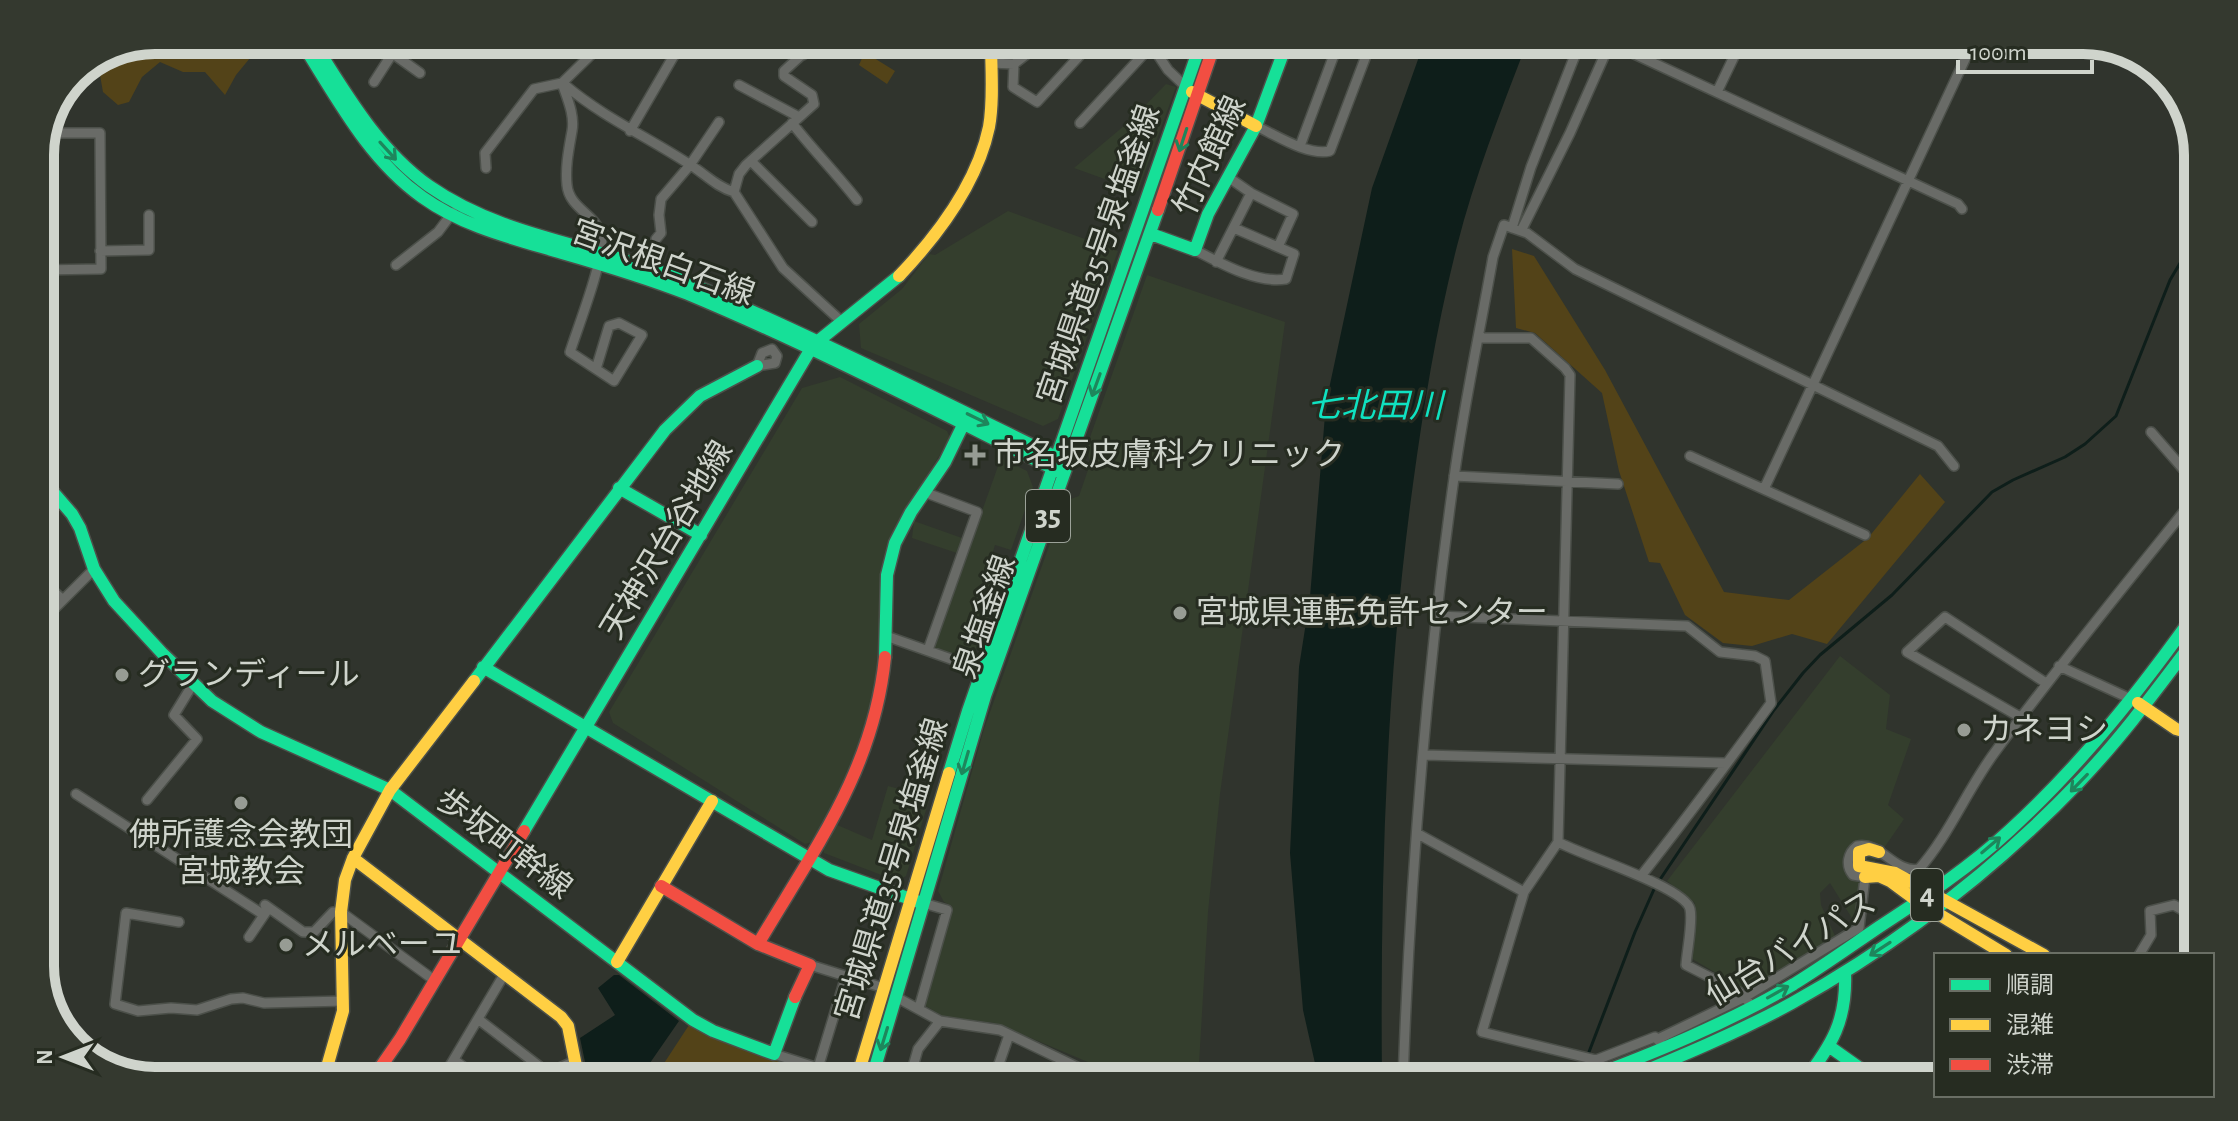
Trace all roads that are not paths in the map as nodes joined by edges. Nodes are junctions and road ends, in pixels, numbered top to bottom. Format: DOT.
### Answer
graph roads {
  1 [pos="309,54"];
  2 [pos="321,54"];
  3 [pos="391,54"];
  4 [pos="393,54"];
  5 [pos="592,54"];
  6 [pos="675,54"];
  7 [pos="991,54"];
  8 [pos="1027,54"];
  9 [pos="1081,54"];
  10 [pos="1140,54"];
  11 [pos="1158,54"];
  12 [pos="1197,54"];
  13 [pos="1211,54"];
  14 [pos="1283,54"];
  15 [pos="1334,54"];
  16 [pos="1367,54"];
  17 [pos="1575,54"];
  18 [pos="1602,54"];
  19 [pos="1635,54"];
  20 [pos="1735,54"];
  21 [pos="1967,54"];
  22 [pos="803,55"];
  23 [pos="991,63"];
  24 [pos="1014,64"];
  25 [pos="420,73"];
  26 [pos="374,82"];
  27 [pos="562,83"];
  28 [pos="739,85"];
  29 [pos="1186,87"];
  30 [pos="1717,92"];
  31 [pos="1197,97"];
  32 [pos="796,120"];
  33 [pos="719,122"];
  34 [pos="1080,123"];
  35 [pos="1256,126"];
  36 [pos="630,131"];
  37 [pos="56,133"];
  38 [pos="1300,146"];
  39 [pos="751,161"];
  40 [pos="690,165"];
  41 [pos="486,168"];
  42 [pos="1228,177"];
  43 [pos="1908,181"];
  44 [pos="734,192"];
  45 [pos="1251,193"];
  46 [pos="857,200"];
  47 [pos="1962,209"];
  48 [pos="454,210"];
  49 [pos="149,215"];
  50 [pos="812,222"];
  51 [pos="1234,228"];
  52 [pos="1516,230"];
  53 [pos="1151,234"];
  54 [pos="656,239"];
  55 [pos="1278,247"];
  56 [pos="1195,250"];
  57 [pos="100,251"];
  58 [pos="599,258"];
  59 [pos="1216,262"];
  60 [pos="396,265"];
  61 [pos="54,270"];
  62 [pos="842,322"];
  63 [pos="1479,335"];
  64 [pos="813,347"];
  65 [pos="757,366"];
  66 [pos="596,369"];
  67 [pos="1812,386"];
  68 [pos="963,425"];
  69 [pos="2151,432"];
  70 [pos="1690,456"];
  71 [pos="1059,465"];
  72 [pos="1954,466"];
  73 [pos="2184,470"];
  74 [pos="1454,476"];
  75 [pos="1568,480"];
  76 [pos="1618,484"];
  77 [pos="619,488"];
  78 [pos="1764,489"];
  79 [pos="924,492"];
  80 [pos="54,493"];
  81 [pos="2184,511"];
  82 [pos="701,535"];
  83 [pos="1865,535"];
  84 [pos="94,569"];
  85 [pos="54,592"];
  86 [pos="63,600"];
  87 [pos="54,609"];
  88 [pos="1437,616"];
  89 [pos="1565,619"];
  90 [pos="2184,628"];
  91 [pos="886,636"];
  92 [pos="928,650"];
  93 [pos="2184,654"];
  94 [pos="2059,666"];
  95 [pos="483,667"];
  96 [pos="982,670"];
  97 [pos="2046,683"];
  98 [pos="193,684"];
  99 [pos="2131,699"];
  100 [pos="2145,707"];
  101 [pos="2020,717"];
  102 [pos="586,726"];
  103 [pos="2184,731"];
  104 [pos="1424,755"];
  105 [pos="1559,759"];
  106 [pos="1725,763"];
  107 [pos="390,790"];
  108 [pos="76,794"];
  109 [pos="147,800"];
  110 [pos="712,801"];
  111 [pos="1418,834"];
  112 [pos="1558,842"];
  113 [pos="1879,852"];
  114 [pos="353,858"];
  115 [pos="808,859"];
  116 [pos="499,873"];
  117 [pos="1643,877"];
  118 [pos="1865,877"];
  119 [pos="661,886"];
  120 [pos="1932,891"];
  121 [pos="1524,892"];
  122 [pos="1950,899"];
  123 [pos="917,901"];
  124 [pos="1917,901"];
  125 [pos="265,910"];
  126 [pos="2184,911"];
  127 [pos="341,912"];
  128 [pos="1933,912"];
  129 [pos="179,922"];
  130 [pos="249,937"];
  131 [pos="460,940"];
  132 [pos="758,944"];
  133 [pos="2003,953"];
  134 [pos="2041,953"];
  135 [pos="2140,953"];
  136 [pos="617,962"];
  137 [pos="810,965"];
  138 [pos="505,973"];
  139 [pos="1845,973"];
  140 [pos="846,976"];
  141 [pos="434,980"];
  142 [pos="884,988"];
  143 [pos="896,997"];
  144 [pos="344,1001"];
  145 [pos="1748,1002"];
  146 [pos="919,1008"];
  147 [pos="478,1019"];
  148 [pos="940,1021"];
  149 [pos="1009,1035"];
  150 [pos="1661,1044"];
  151 [pos="1830,1047"];
  152 [pos="774,1054"];
  153 [pos="454,1060"];
  154 [pos="575,1061"];
  155 [pos="1676,1061"];
  156 [pos="327,1067"];
  157 [pos="381,1067"];
  158 [pos="450,1067"];
  159 [pos="464,1067"];
  160 [pos="540,1067"];
  161 [pos="562,1067"];
  162 [pos="576,1067"];
  163 [pos="815,1067"];
  164 [pos="818,1067"];
  165 [pos="860,1067"];
  166 [pos="875,1067"];
  167 [pos="913,1067"];
  168 [pos="998,1067"];
  169 [pos="1076,1067"];
  170 [pos="1404,1067"];
  171 [pos="1610,1067"];
  172 [pos="1660,1067"];
  173 [pos="1679,1067"];
  174 [pos="1815,1067"];
  175 [pos="1858,1067"];
  1 -- 48 [label="main road"];
  2 -- 48 [label="main road, one-way"];
  3 -- 26 [label="street"];
  4 -- 25 [label="street"];
  5 -- 27 [label="street"];
  6 -- 36 [label="street"];
  7 -- 23 [label="main road, 天神沢台谷地線"];
  8 -- 24 [label="street"];
  9 -- 24 [label="street"];
  10 -- 34 [label="street"];
  11 -- 29 [label="street"];
  12 -- 29 [label="main road, 宮城県道35号泉塩釜線 / 35"];
  13 -- 31 [label="main road, 泉塩釜線 / 35"];
  14 -- 35 [label="main road, 竹内館線"];
  15 -- 38 [label="street"];
  16 -- 38 [label="street"];
  17 -- 52 [label="street"];
  18 -- 52 [label="street"];
  19 -- 30 [label="street"];
  20 -- 30 [label="street"];
  21 -- 43 [label="street"];
  22 -- 32 [label="street"];
  23 -- 24 [label="street"];
  23 -- 62 [label="main road, 天神沢台谷地線"];
  27 -- 36 [label="street"];
  27 -- 41 [label="street"];
  27 -- 58 [label="street"];
  28 -- 32 [label="street"];
  29 -- 31 [label="main road"];
  29 -- 71 [label="main road, 宮城県道35号泉塩釜線 / 35"];
  30 -- 43 [label="street"];
  31 -- 35 [label="main road"];
  31 -- 53 [label="main road, 泉塩釜線 / 35, one-way"];
  32 -- 39 [label="street"];
  32 -- 46 [label="street"];
  33 -- 40 [label="street"];
  35 -- 38 [label="street"];
  35 -- 42 [label="main road, 竹内館線"];
  36 -- 40 [label="street"];
  37 -- 57 [label="street"];
  39 -- 44 [label="street"];
  39 -- 50 [label="street"];
  40 -- 44 [label="street"];
  40 -- 54 [label="street"];
  42 -- 45 [label="street"];
  42 -- 56 [label="main road, 竹内館線"];
  43 -- 47 [label="street"];
  43 -- 67 [label="street"];
  44 -- 62 [label="street"];
  45 -- 51 [label="street"];
  45 -- 55 [label="street"];
  48 -- 58 [label="main road"];
  48 -- 60 [label="street"];
  49 -- 57 [label="street"];
  51 -- 55 [label="street"];
  51 -- 59 [label="street"];
  52 -- 63 [label="street"];
  52 -- 67 [label="street"];
  53 -- 56 [label="main road, 竹内館線"];
  53 -- 71 [label="main road, 泉塩釜線 / 35, one-way"];
  55 -- 59 [label="street"];
  56 -- 59 [label="street"];
  57 -- 61 [label="street"];
  58 -- 64 [label="main road"];
  58 -- 66 [label="street"];
  62 -- 64 [label="main road, 天神沢台谷地線"];
  63 -- 74 [label="street"];
  63 -- 75 [label="street"];
  64 -- 68 [label="main road"];
  64 -- 71 [label="main road, one-way"];
  64 -- 82 [label="main road, 天神沢台谷地線"];
  65 -- 77 [label="main road"];
  66 -- 66 [label="street"];
  67 -- 72 [label="street"];
  67 -- 78 [label="street"];
  68 -- 71 [label="main road"];
  68 -- 79 [label="main road"];
  69 -- 73 [label="street"];
  70 -- 78 [label="street"];
  71 -- 96 [label="main road, 宮城県道35号泉塩釜線 / 35"];
  71 -- 123 [label="main road, 泉塩釜線 / 35, one-way"];
  74 -- 75 [label="street"];
  74 -- 88 [label="street"];
  75 -- 76 [label="street"];
  75 -- 89 [label="street"];
  77 -- 82 [label="main road"];
  77 -- 95 [label="main road"];
  78 -- 83 [label="street"];
  79 -- 91 [label="main road"];
  79 -- 92 [label="street"];
  80 -- 84 [label="main road, 歩坂町幹線"];
  81 -- 94 [label="street"];
  82 -- 102 [label="main road, 天神沢台谷地線"];
  84 -- 86 [label="street"];
  84 -- 98 [label="main road, 歩坂町幹線"];
  85 -- 86 [label="street"];
  86 -- 87 [label="street"];
  88 -- 89 [label="street"];
  88 -- 104 [label="street"];
  89 -- 105 [label="street"];
  89 -- 106 [label="street"];
  90 -- 99 [label="main road, 仙台バイパス / 4"];
  91 -- 92 [label="street"];
  91 -- 115 [label="main road"];
  92 -- 96 [label="street"];
  93 -- 100 [label="main road, 仙台バイパス / 4"];
  94 -- 97 [label="street"];
  94 -- 99 [label="street"];
  95 -- 102 [label="main road"];
  95 -- 107 [label="main road"];
  96 -- 123 [label="main road, 宮城県道35号泉塩釜線 / 35"];
  97 -- 101 [label="street"];
  97 -- 101 [label="street"];
  98 -- 107 [label="main road, 歩坂町幹線"];
  98 -- 109 [label="street"];
  99 -- 100 [label="main road"];
  120 -- 99 [label="main road, 仙台バイパス / 4, one-way"];
  100 -- 103 [label="main road"];
  100 -- 122 [label="main road, 仙台バイパス / 4, one-way"];
  101 -- 113 [label="street"];
  102 -- 110 [label="main road"];
  102 -- 116 [label="main road, 天神沢台谷地線"];
  104 -- 105 [label="street"];
  104 -- 111 [label="street"];
  105 -- 106 [label="street"];
  105 -- 112 [label="street"];
  106 -- 117 [label="street"];
  107 -- 114 [label="main road"];
  107 -- 116 [label="main road, 歩坂町幹線"];
  108 -- 125 [label="street"];
  110 -- 115 [label="main road"];
  110 -- 119 [label="main road"];
  111 -- 121 [label="street"];
  111 -- 170 [label="street"];
  112 -- 117 [label="street"];
  112 -- 121 [label="street"];
  113 -- 118 [label="street"];
  113 -- 120 [label="main road"];
  114 -- 127 [label="main road"];
  114 -- 131 [label="main road"];
  115 -- 123 [label="main road"];
  115 -- 132 [label="main road"];
  116 -- 131 [label="main road, 天神沢台谷地線"];
  116 -- 136 [label="main road, 歩坂町幹線"];
  117 -- 145 [label="street"];
  118 -- 124 [label="main road"];
  118 -- 145 [label="street"];
  119 -- 132 [label="main road"];
  119 -- 136 [label="main road"];
  120 -- 122 [label="main road"];
  120 -- 124 [label="main road, 仙台バイパス / 4"];
  121 -- 150 [label="street"];
  122 -- 128 [label="main road, 仙台バイパス / 4"];
  122 -- 134 [label="main road"];
  123 -- 142 [label="main road, 宮城県道35号泉塩釜線 / 35"];
  123 -- 143 [label="main road, 泉塩釜線 / 35"];
  123 -- 146 [label="street"];
  124 -- 128 [label="main road"];
  145 -- 124 [label="main road, 仙台バイパス / 4, one-way"];
  125 -- 127 [label="street"];
  125 -- 130 [label="street"];
  126 -- 135 [label="street"];
  127 -- 141 [label="street"];
  127 -- 144 [label="main road"];
  128 -- 133 [label="main road"];
  128 -- 139 [label="main road, 仙台バイパス / 4, one-way"];
  129 -- 144 [label="street"];
  131 -- 138 [label="main road"];
  131 -- 141 [label="main road, 天神沢台谷地線"];
  132 -- 137 [label="main road"];
  136 -- 152 [label="main road, 歩坂町幹線"];
  137 -- 140 [label="street"];
  137 -- 152 [label="main road"];
  138 -- 147 [label="street"];
  138 -- 154 [label="main road"];
  139 -- 151 [label="main road"];
  139 -- 155 [label="main road, 仙台バイパス / 4"];
  140 -- 142 [label="street"];
  140 -- 164 [label="street"];
  141 -- 157 [label="main road, 天神沢台谷地線"];
  142 -- 165 [label="main road, 宮城県道35号泉塩釜線 / 35"];
  143 -- 146 [label="street"];
  143 -- 166 [label="main road, 泉塩釜線 / 35, one-way"];
  144 -- 156 [label="main road"];
  145 -- 150 [label="main road, 仙台バイパス / 4"];
  146 -- 148 [label="street"];
  147 -- 153 [label="street"];
  147 -- 160 [label="street"];
  148 -- 149 [label="street"];
  148 -- 167 [label="street"];
  149 -- 168 [label="street"];
  149 -- 169 [label="street"];
  150 -- 171 [label="main road, 仙台バイパス / 4"];
  151 -- 174 [label="main road"];
  151 -- 175 [label="main road"];
  152 -- 163 [label="street"];
  153 -- 158 [label="street"];
  153 -- 159 [label="street"];
  154 -- 161 [label="street"];
  154 -- 162 [label="main road"];
  155 -- 172 [label="main road, 仙台バイパス / 4"];
  155 -- 173 [label="street"];
}
